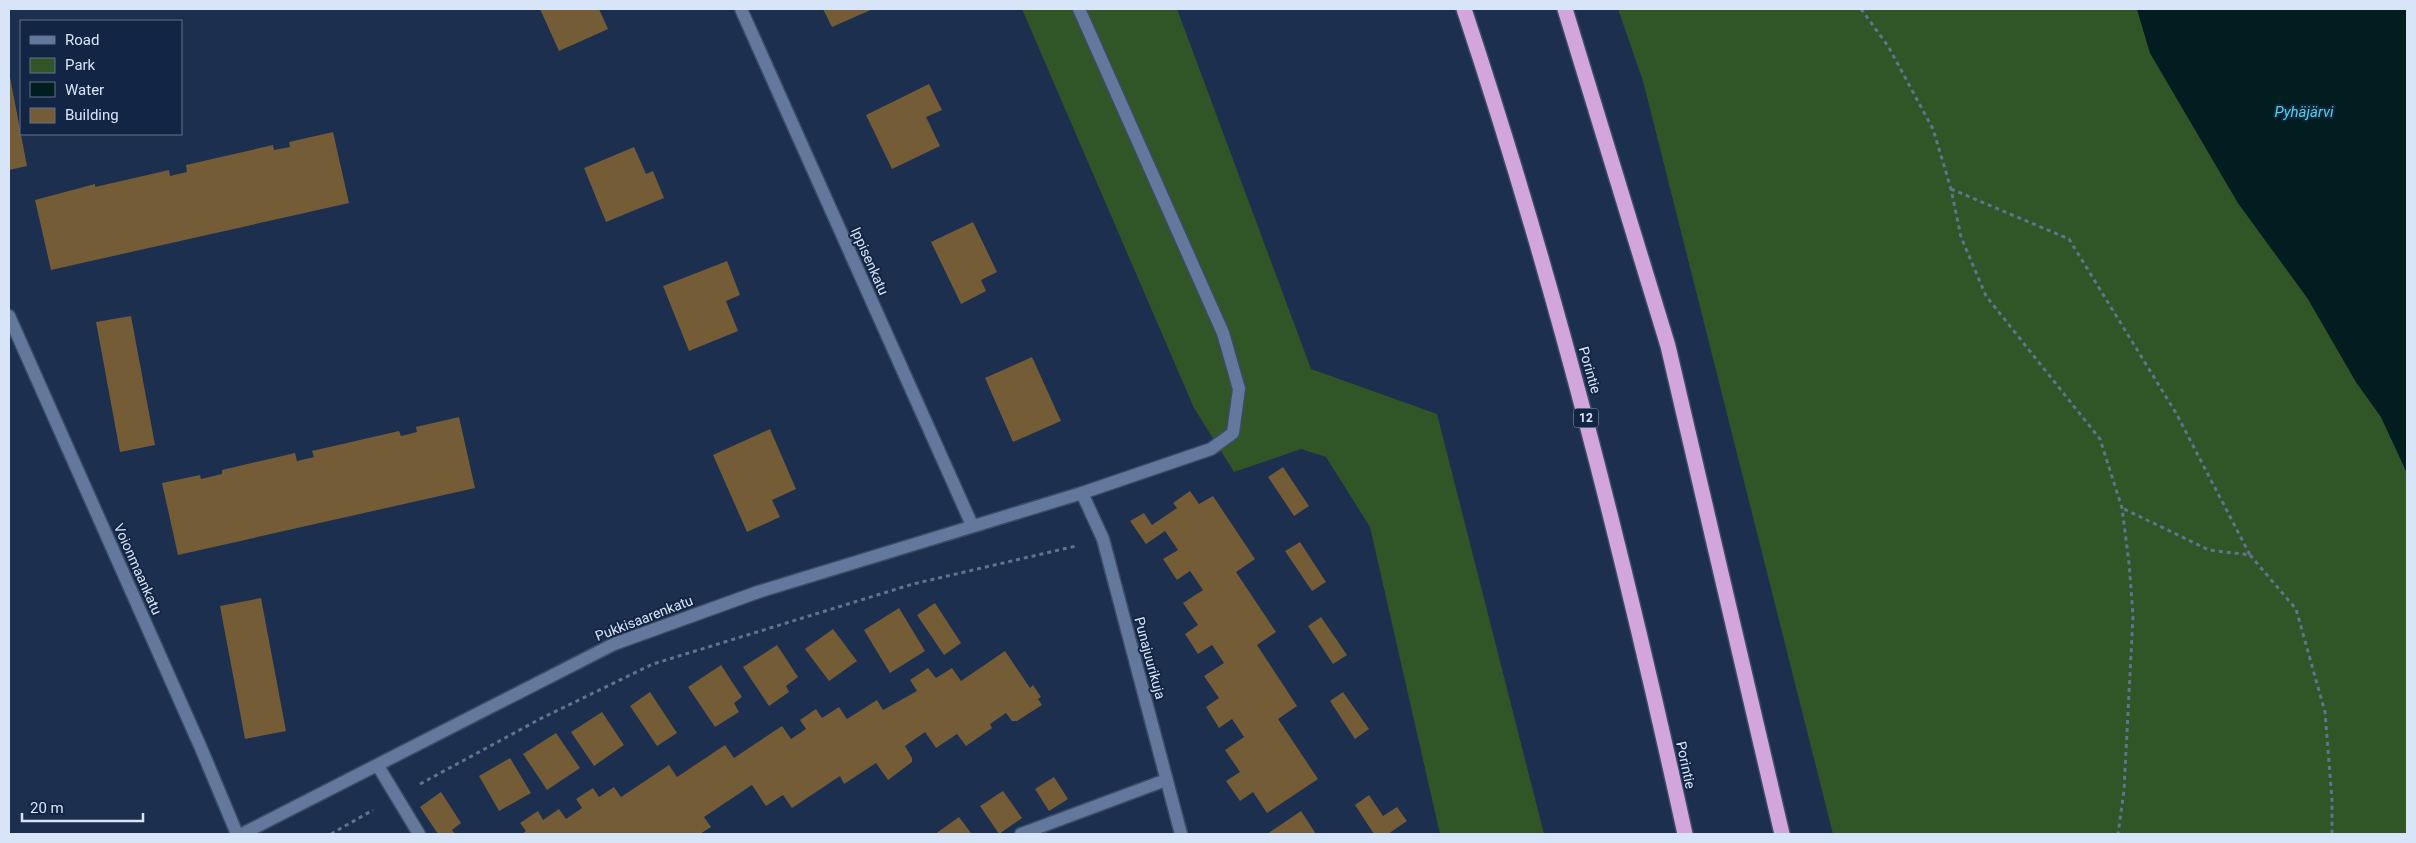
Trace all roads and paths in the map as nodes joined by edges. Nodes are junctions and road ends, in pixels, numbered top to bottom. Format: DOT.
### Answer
graph roads {
  1 [pos="740,9"];
  2 [pos="1079,9"];
  3 [pos="1464,9"];
  4 [pos="1565,9"];
  5 [pos="1861,9"];
  6 [pos="1951,189"];
  7 [pos="9,316"];
  8 [pos="1082,493"];
  9 [pos="2122,508"];
  10 [pos="972,526"];
  11 [pos="1103,539"];
  12 [pos="2250,556"];
  13 [pos="378,766"];
  14 [pos="1166,780"];
  15 [pos="396,797"];
  16 [pos="237,834"];
  17 [pos="242,834"];
  18 [pos="331,834"];
  19 [pos="419,834"];
  20 [pos="1021,834"];
  21 [pos="1181,834"];
  22 [pos="1685,834"];
  23 [pos="1782,834"];
  24 [pos="2118,834"];
  25 [pos="2332,834"];
  1 -- 10 [label="street, Ippisenkatu"];
  2 -- 8 [label="street, Pukkisaarenkatu"];
  3 -- 22 [label="highway, Porintie / 12"];
  4 -- 23 [label="highway"];
  5 -- 6 [label="path"];
  6 -- 9 [label="path"];
  6 -- 12 [label="path"];
  7 -- 16 [label="street, Voionmaankatu"];
  8 -- 10 [label="street, Pukkisaarenkatu"];
  8 -- 11 [label="street, Punajuurikuja"];
  9 -- 12 [label="path"];
  9 -- 24 [label="path"];
  10 -- 13 [label="street, Pukkisaarenkatu"];
  11 -- 14 [label="street, Punajuurikuja"];
  11 -- 15 [label="path"];
  12 -- 25 [label="path"];
  13 -- 15 [label="street"];
  13 -- 17 [label="street, Pukkisaarenkatu"];
  14 -- 20 [label="street"];
  14 -- 21 [label="street, Punajuurikuja"];
  15 -- 18 [label="path"];
  15 -- 19 [label="street"];
}
